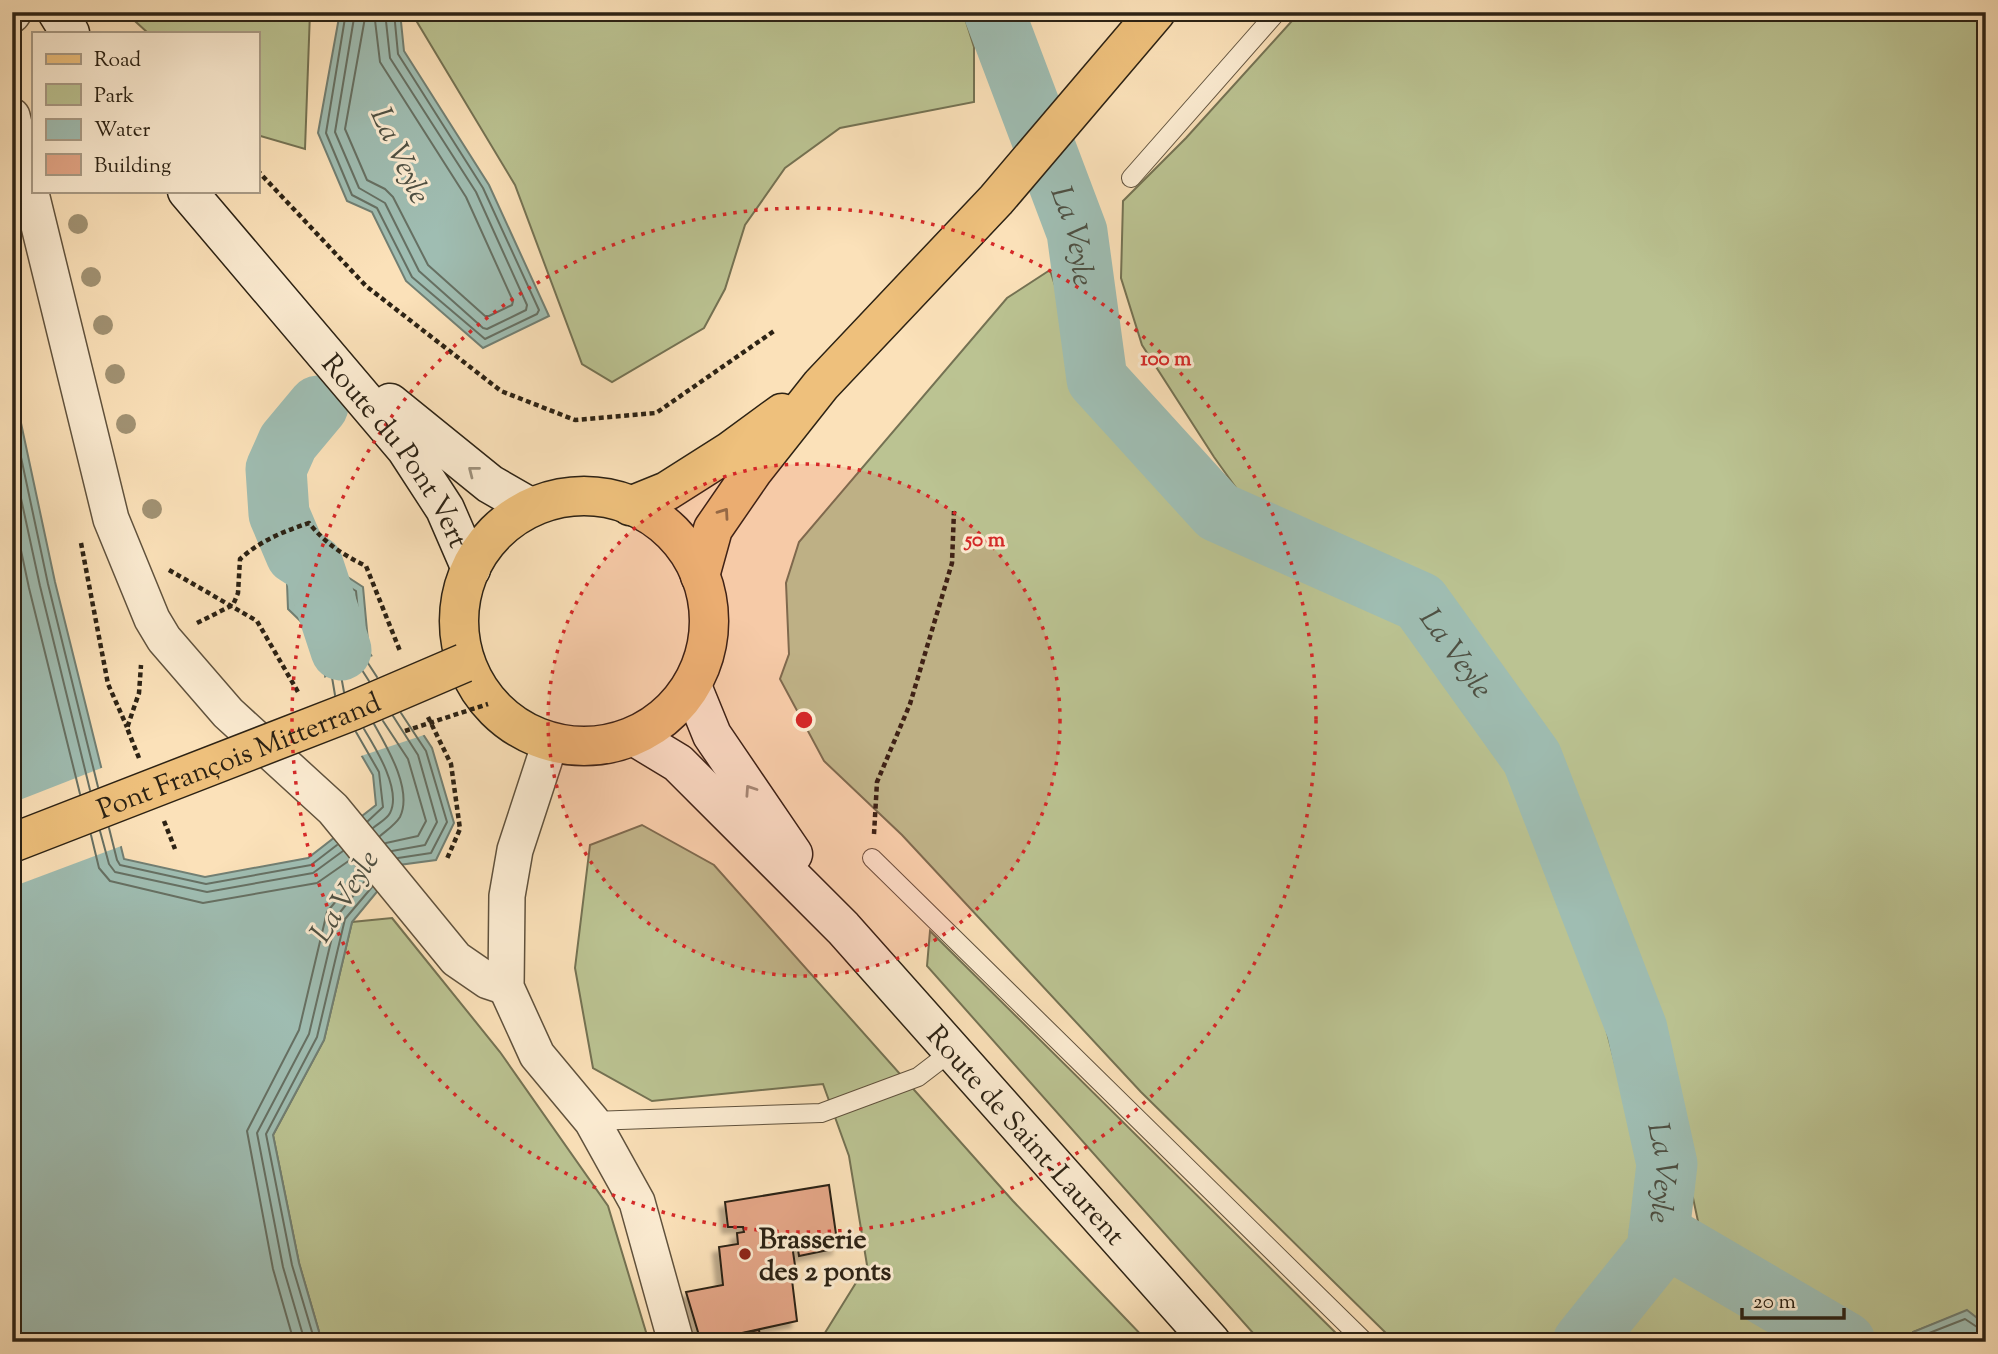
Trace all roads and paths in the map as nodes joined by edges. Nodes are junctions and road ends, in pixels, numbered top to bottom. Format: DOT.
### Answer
graph roads {
  1 [pos="57,12"];
  2 [pos="1156,12"];
  3 [pos="1277,12"];
  4 [pos="69,32"];
  5 [pos="12,116"];
  6 [pos="259,172"];
  7 [pos="1131,178"];
  8 [pos="188,192"];
  9 [pos="774,331"];
  10 [pos="313,338"];
  11 [pos="821,385"];
  12 [pos="631,506"];
  13 [pos="530,507"];
  14 [pos="954,512"];
  15 [pos="111,519"];
  16 [pos="299,526"];
  17 [pos="266,540"];
  18 [pos="126,560"];
  19 [pos="471,569"];
  20 [pos="700,576"];
  21 [pos="464,663"];
  22 [pos="692,686"];
  23 [pos="298,693"];
  24 [pos="127,728"];
  25 [pos="635,737"];
  26 [pos="550,743"];
  27 [pos="12,843"];
  28 [pos="873,858"];
  29 [pos="843,928"];
  30 [pos="506,988"];
  31 [pos="952,1051"];
  32 [pos="592,1121"];
  33 [pos="676,1342"];
  34 [pos="1211,1342"];
  35 [pos="1365,1342"];
  1 -- 4 [label="main road"];
  2 -- 11 [label="main road"];
  3 -- 7 [label="lane"];
  5 -- 15 [label="street"];
  6 -- 9 [label="path"];
  8 -- 10 [label="main road, Route du Pont Vert"];
  13 -- 10 [label="main road, Route du Pont Vert, one-way"];
  10 -- 19 [label="main road, Route du Pont Vert"];
  11 -- 12 [label="main road"];
  20 -- 11 [label="main road, one-way"];
  12 -- 13 [label="main road"];
  12 -- 20 [label="main road"];
  13 -- 19 [label="main road"];
  14 -- 28 [label="path"];
  15 -- 18 [label="street"];
  15 -- 24 [label="path"];
  16 -- 17 [label="path"];
  18 -- 23 [label="path"];
  18 -- 30 [label="street"];
  19 -- 21 [label="main road"];
  20 -- 22 [label="main road"];
  21 -- 26 [label="main road"];
  21 -- 27 [label="main road, Pont François Mitterrand, bridge"];
  22 -- 25 [label="main road"];
  29 -- 22 [label="main road, Route de Saint-Laurent, one-way"];
  25 -- 26 [label="main road"];
  25 -- 29 [label="main road, Route de Saint-Laurent"];
  26 -- 30 [label="street"];
  28 -- 35 [label="lane"];
  29 -- 31 [label="main road, Route de Saint-Laurent"];
  30 -- 32 [label="street"];
  31 -- 32 [label="lane"];
  31 -- 34 [label="main road, Route de Saint-Laurent"];
  32 -- 33 [label="street"];
}
